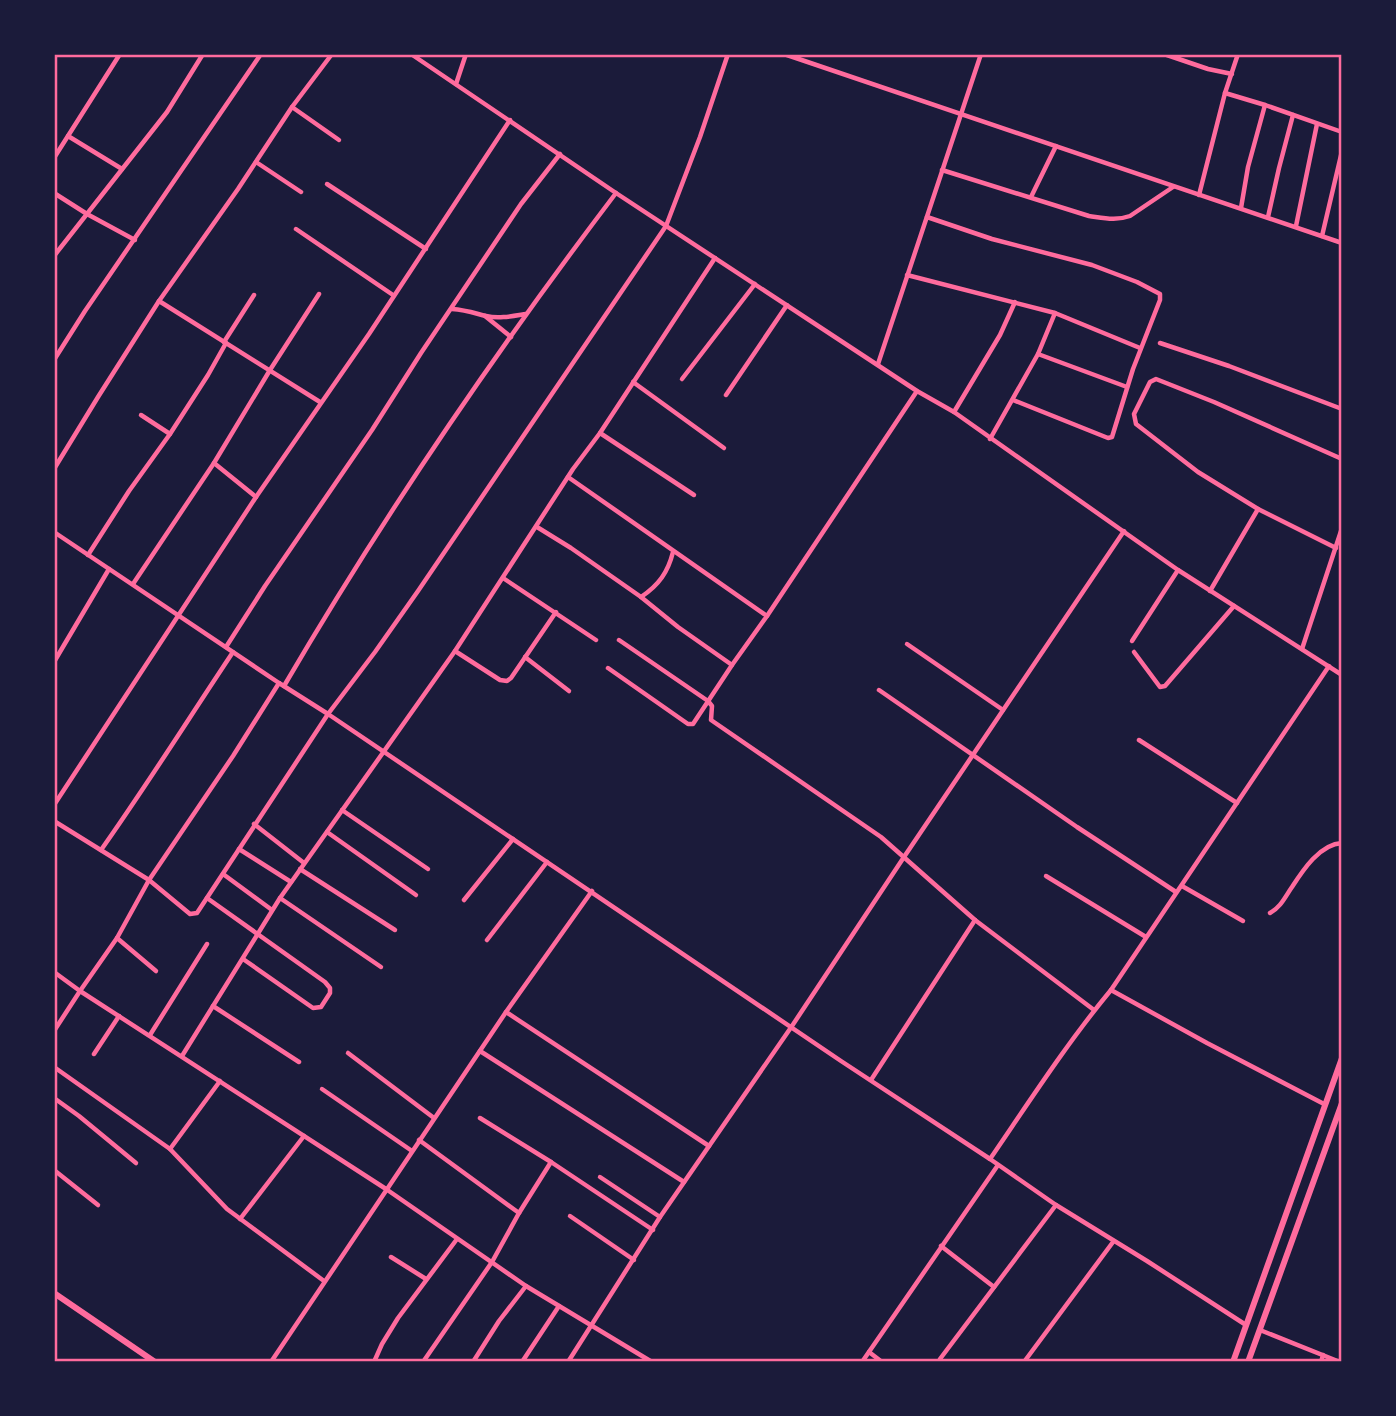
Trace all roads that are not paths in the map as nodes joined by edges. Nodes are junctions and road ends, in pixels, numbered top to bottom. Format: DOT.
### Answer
graph roads {
  1 [pos="120,54"];
  2 [pos="202,54"];
  3 [pos="261,54"];
  4 [pos="332,54"];
  5 [pos="411,54"];
  6 [pos="466,54"];
  7 [pos="728,54"];
  8 [pos="784,54"];
  9 [pos="981,54"];
  10 [pos="1164,54"];
  11 [pos="1238,54"];
  12 [pos="1232,74"];
  13 [pos="456,84"];
  14 [pos="1225,93"];
  15 [pos="1265,105"];
  16 [pos="292,107"];
  17 [pos="961,115"];
  18 [pos="1293,115"];
  19 [pos="510,120"];
  20 [pos="1317,124"];
  21 [pos="1342,132"];
  22 [pos="68,136"];
  23 [pos="339,140"];
  24 [pos="1056,146"];
  25 [pos="1342,151"];
  26 [pos="560,154"];
  27 [pos="54,158"];
  28 [pos="256,162"];
  29 [pos="122,169"];
  30 [pos="943,170"];
  31 [pos="327,184"];
  32 [pos="1173,187"];
  33 [pos="301,192"];
  34 [pos="54,193"];
  35 [pos="616,193"];
  36 [pos="1199,195"];
  37 [pos="1031,197"];
  38 [pos="1241,208"];
  39 [pos="87,214"];
  40 [pos="927,217"];
  41 [pos="1268,217"];
  42 [pos="666,226"];
  43 [pos="1296,226"];
  44 [pos="296,229"];
  45 [pos="1322,236"];
  46 [pos="135,240"];
  47 [pos="1342,243"];
  48 [pos="426,249"];
  49 [pos="54,256"];
  50 [pos="715,258"];
  51 [pos="907,275"];
  52 [pos="755,284"];
  53 [pos="319,294"];
  54 [pos="254,295"];
  55 [pos="393,295"];
  56 [pos="159,302"];
  57 [pos="1015,302"];
  58 [pos="787,305"];
  59 [pos="451,309"];
  60 [pos="1055,313"];
  61 [pos="527,314"];
  62 [pos="485,316"];
  63 [pos="511,337"];
  64 [pos="225,342"];
  65 [pos="1160,343"];
  66 [pos="1140,348"];
  67 [pos="1038,354"];
  68 [pos="54,360"];
  69 [pos="878,364"];
  70 [pos="270,370"];
  71 [pos="682,379"];
  72 [pos="633,382"];
  73 [pos="1127,387"];
  74 [pos="917,391"];
  75 [pos="726,395"];
  76 [pos="1013,400"];
  77 [pos="320,402"];
  78 [pos="1342,410"];
  79 [pos="954,412"];
  80 [pos="141,415"];
  81 [pos="600,433"];
  82 [pos="170,434"];
  83 [pos="990,439"];
  84 [pos="724,448"];
  85 [pos="1342,460"];
  86 [pos="214,463"];
  87 [pos="54,469"];
  88 [pos="568,477"];
  89 [pos="694,495"];
  90 [pos="256,497"];
  91 [pos="1258,509"];
  92 [pos="537,527"];
  93 [pos="1342,528"];
  94 [pos="1124,531"];
  95 [pos="54,532"];
  96 [pos="1336,548"];
  97 [pos="673,552"];
  98 [pos="88,555"];
  99 [pos="109,569"];
  100 [pos="1178,570"];
  101 [pos="503,578"];
  102 [pos="133,584"];
  103 [pos="1210,591"];
  104 [pos="642,597"];
  105 [pos="1234,606"];
  106 [pos="556,612"];
  107 [pos="178,615"];
  108 [pos="767,617"];
  109 [pos="596,640"];
  110 [pos="619,640"];
  111 [pos="1132,641"];
  112 [pos="907,644"];
  113 [pos="226,647"];
  114 [pos="1302,649"];
  115 [pos="455,651"];
  116 [pos="233,652"];
  117 [pos="1134,652"];
  118 [pos="525,657"];
  119 [pos="54,662"];
  120 [pos="732,665"];
  121 [pos="1329,666"];
  122 [pos="608,668"];
  123 [pos="1342,675"];
  124 [pos="281,685"];
  125 [pos="879,690"];
  126 [pos="569,691"];
  127 [pos="708,701"];
  128 [pos="1003,710"];
  129 [pos="328,714"];
  130 [pos="1139,740"];
  131 [pos="384,751"];
  132 [pos="973,754"];
  133 [pos="1237,803"];
  134 [pos="54,805"];
  135 [pos="342,810"];
  136 [pos="54,821"];
  137 [pos="254,824"];
  138 [pos="327,832"];
  139 [pos="513,839"];
  140 [pos="1342,843"];
  141 [pos="239,849"];
  142 [pos="102,850"];
  143 [pos="904,857"];
  144 [pos="547,862"];
  145 [pos="304,863"];
  146 [pos="300,869"];
  147 [pos="428,869"];
  148 [pos="223,874"];
  149 [pos="1046,876"];
  150 [pos="149,880"];
  151 [pos="291,882"];
  152 [pos="1182,886"];
  153 [pos="592,891"];
  154 [pos="1177,892"];
  155 [pos="416,895"];
  156 [pos="207,898"];
  157 [pos="280,898"];
  158 [pos="464,900"];
  159 [pos="272,910"];
  160 [pos="1270,913"];
  161 [pos="975,920"];
  162 [pos="1243,921"];
  163 [pos="395,930"];
  164 [pos="257,934"];
  165 [pos="1146,937"];
  166 [pos="117,938"];
  167 [pos="487,940"];
  168 [pos="207,943"];
  169 [pos="243,959"];
  170 [pos="381,967"];
  171 [pos="156,971"];
  172 [pos="54,972"];
  173 [pos="1111,990"];
  174 [pos="80,991"];
  175 [pos="214,1006"];
  176 [pos="1094,1010"];
  177 [pos="506,1012"];
  178 [pos="119,1016"];
  179 [pos="792,1026"];
  180 [pos="54,1031"];
  181 [pos="150,1035"];
  182 [pos="480,1051"];
  183 [pos="348,1053"];
  184 [pos="94,1054"];
  185 [pos="182,1056"];
  186 [pos="1342,1059"];
  187 [pos="299,1062"];
  188 [pos="54,1067"];
  189 [pos="871,1080"];
  190 [pos="220,1081"];
  191 [pos="323,1089"];
  192 [pos="54,1098"];
  193 [pos="1342,1103"];
  194 [pos="1324,1104"];
  195 [pos="434,1118"];
  196 [pos="480,1118"];
  197 [pos="304,1136"];
  198 [pos="419,1140"];
  199 [pos="709,1146"];
  200 [pos="170,1149"];
  201 [pos="412,1151"];
  202 [pos="990,1159"];
  203 [pos="551,1162"];
  204 [pos="136,1163"];
  205 [pos="998,1165"];
  206 [pos="54,1170"];
  207 [pos="600,1177"];
  208 [pos="684,1182"];
  209 [pos="386,1189"];
  210 [pos="99,1205"];
  211 [pos="1056,1205"];
  212 [pos="519,1213"];
  213 [pos="570,1216"];
  214 [pos="660,1217"];
  215 [pos="240,1219"];
  216 [pos="653,1230"];
  217 [pos="457,1239"];
  218 [pos="1113,1242"];
  219 [pos="941,1247"];
  220 [pos="391,1257"];
  221 [pos="634,1260"];
  222 [pos="492,1262"];
  223 [pos="426,1279"];
  224 [pos="324,1281"];
  225 [pos="526,1286"];
  226 [pos="994,1287"];
  227 [pos="54,1293"];
  228 [pos="559,1306"];
  229 [pos="592,1325"];
  230 [pos="1246,1325"];
  231 [pos="1259,1329"];
  232 [pos="869,1352"];
  233 [pos="1323,1355"];
  234 [pos="940,1359"];
  235 [pos="155,1362"];
  236 [pos="271,1362"];
  237 [pos="374,1362"];
  238 [pos="422,1362"];
  239 [pos="473,1362"];
  240 [pos="522,1362"];
  241 [pos="568,1362"];
  242 [pos="652,1362"];
  243 [pos="862,1362"];
  244 [pos="882,1362"];
  245 [pos="1024,1362"];
  246 [pos="1233,1362"];
  247 [pos="1248,1362"];
  248 [pos="1321,1362"];
  249 [pos="1340,1362"];
  1 -- 22 [label="street"];
  2 -- 29 [label="street"];
  3 -- 46 [label="street"];
  4 -- 16 [label="street"];
  5 -- 13 [label="street"];
  6 -- 13 [label="street"];
  7 -- 42 [label="street"];
  8 -- 17 [label="street"];
  9 -- 17 [label="street"];
  10 -- 12 [label="street"];
  11 -- 12 [label="street"];
  12 -- 14 [label="street"];
  13 -- 19 [label="street"];
  14 -- 15 [label="street"];
  14 -- 36 [label="street"];
  15 -- 18 [label="street"];
  15 -- 38 [label="street"];
  16 -- 23 [label="street"];
  16 -- 28 [label="street"];
  17 -- 24 [label="street"];
  17 -- 30 [label="street"];
  18 -- 20 [label="street"];
  18 -- 41 [label="street"];
  19 -- 26 [label="street"];
  19 -- 48 [label="street"];
  20 -- 21 [label="street"];
  20 -- 43 [label="street"];
  22 -- 27 [label="street"];
  22 -- 29 [label="street"];
  24 -- 32 [label="street"];
  24 -- 37 [label="street"];
  25 -- 45 [label="street"];
  26 -- 35 [label="street"];
  26 -- 59 [label="street"];
  28 -- 33 [label="street"];
  28 -- 56 [label="street"];
  29 -- 39 [label="street"];
  30 -- 37 [label="street"];
  30 -- 40 [label="street"];
  31 -- 48 [label="street"];
  32 -- 36 [label="street"];
  32 -- 37 [label="street"];
  34 -- 39 [label="street"];
  35 -- 42 [label="street"];
  35 -- 61 [label="street"];
  36 -- 38 [label="street"];
  38 -- 41 [label="street"];
  39 -- 46 [label="street"];
  39 -- 49 [label="street"];
  40 -- 51 [label="street"];
  40 -- 66 [label="street"];
  41 -- 43 [label="street"];
  42 -- 50 [label="street"];
  42 -- 129 [label="street"];
  43 -- 45 [label="street"];
  44 -- 55 [label="street"];
  45 -- 47 [label="street"];
  46 -- 68 [label="street"];
  48 -- 55 [label="street"];
  50 -- 52 [label="street"];
  50 -- 72 [label="street"];
  51 -- 57 [label="street"];
  51 -- 69 [label="street"];
  52 -- 58 [label="street"];
  52 -- 71 [label="street"];
  53 -- 70 [label="street"];
  54 -- 64 [label="street"];
  55 -- 77 [label="street"];
  56 -- 64 [label="street"];
  56 -- 87 [label="street"];
  57 -- 60 [label="street"];
  57 -- 79 [label="street"];
  58 -- 69 [label="street"];
  58 -- 75 [label="street"];
  59 -- 62 [label="street"];
  59 -- 113 [label="street"];
  60 -- 66 [label="street"];
  60 -- 67 [label="street"];
  61 -- 62 [label="street"];
  61 -- 63 [label="street"];
  62 -- 63 [label="street"];
  63 -- 124 [label="street"];
  64 -- 70 [label="street"];
  64 -- 82 [label="street"];
  65 -- 78 [label="street"];
  66 -- 73 [label="street"];
  67 -- 73 [label="street"];
  67 -- 76 [label="street"];
  69 -- 74 [label="street"];
  70 -- 77 [label="street"];
  70 -- 86 [label="street"];
  72 -- 81 [label="street"];
  72 -- 84 [label="street"];
  73 -- 76 [label="street"];
  74 -- 79 [label="street"];
  74 -- 108 [label="street"];
  76 -- 83 [label="street"];
  77 -- 90 [label="street"];
  79 -- 83 [label="street"];
  80 -- 82 [label="street"];
  81 -- 88 [label="street"];
  81 -- 89 [label="street"];
  82 -- 98 [label="street"];
  83 -- 94 [label="street"];
  85 -- 91 [label="street"];
  86 -- 90 [label="street"];
  86 -- 102 [label="street"];
  88 -- 92 [label="street"];
  88 -- 97 [label="street"];
  90 -- 107 [label="street"];
  91 -- 96 [label="street"];
  91 -- 103 [label="street"];
  92 -- 101 [label="street"];
  92 -- 104 [label="street"];
  93 -- 96 [label="street"];
  94 -- 100 [label="street"];
  94 -- 128 [label="street"];
  95 -- 98 [label="street"];
  96 -- 114 [label="street"];
  97 -- 104 [label="street"];
  97 -- 108 [label="street"];
  98 -- 99 [label="street"];
  99 -- 102 [label="street"];
  99 -- 119 [label="street"];
  100 -- 103 [label="street"];
  100 -- 111 [label="street"];
  101 -- 106 [label="street"];
  101 -- 115 [label="street"];
  102 -- 107 [label="street"];
  103 -- 105 [label="street"];
  104 -- 120 [label="street"];
  105 -- 114 [label="street"];
  105 -- 117 [label="street"];
  106 -- 109 [label="street"];
  106 -- 118 [label="street"];
  107 -- 113 [label="street"];
  107 -- 134 [label="street"];
  108 -- 120 [label="street"];
  110 -- 127 [label="street"];
  112 -- 128 [label="street"];
  113 -- 116 [label="street"];
  114 -- 121 [label="street"];
  115 -- 118 [label="street"];
  115 -- 131 [label="street"];
  116 -- 124 [label="street"];
  116 -- 142 [label="street"];
  118 -- 126 [label="street"];
  120 -- 127 [label="street"];
  121 -- 123 [label="street"];
  121 -- 133 [label="street"];
  122 -- 127 [label="street"];
  124 -- 129 [label="street"];
  124 -- 150 [label="street"];
  125 -- 132 [label="street"];
  127 -- 143 [label="street"];
  128 -- 132 [label="street"];
  129 -- 131 [label="street"];
  129 -- 137 [label="street"];
  130 -- 133 [label="street"];
  131 -- 135 [label="street"];
  131 -- 139 [label="street"];
  132 -- 143 [label="street"];
  132 -- 154 [label="street"];
  133 -- 152 [label="street"];
  135 -- 138 [label="street"];
  135 -- 147 [label="street"];
  136 -- 142 [label="street"];
  137 -- 141 [label="street"];
  137 -- 145 [label="street"];
  138 -- 145 [label="street"];
  138 -- 155 [label="street"];
  139 -- 144 [label="street"];
  139 -- 158 [label="street"];
  140 -- 160 [label="street"];
  141 -- 148 [label="street"];
  141 -- 151 [label="street"];
  142 -- 150 [label="street"];
  143 -- 161 [label="street"];
  143 -- 179 [label="street"];
  144 -- 153 [label="street"];
  144 -- 167 [label="street"];
  145 -- 146 [label="street"];
  146 -- 151 [label="street"];
  146 -- 163 [label="street"];
  148 -- 156 [label="street"];
  148 -- 159 [label="street"];
  149 -- 165 [label="street"];
  150 -- 156 [label="street"];
  150 -- 166 [label="street"];
  151 -- 157 [label="street"];
  152 -- 154 [label="street"];
  152 -- 162 [label="street"];
  153 -- 177 [label="street"];
  153 -- 179 [label="street"];
  154 -- 165 [label="street"];
  156 -- 164 [label="street"];
  157 -- 159 [label="street"];
  157 -- 170 [label="street"];
  159 -- 164 [label="street"];
  161 -- 176 [label="street"];
  161 -- 189 [label="street"];
  164 -- 169 [label="street"];
  164 -- 169 [label="street"];
  165 -- 173 [label="street"];
  166 -- 171 [label="street"];
  166 -- 174 [label="street"];
  168 -- 181 [label="street"];
  169 -- 175 [label="street"];
  172 -- 174 [label="street"];
  173 -- 176 [label="street"];
  173 -- 194 [label="street"];
  174 -- 178 [label="street"];
  174 -- 180 [label="street"];
  175 -- 185 [label="street"];
  175 -- 187 [label="street"];
  176 -- 202 [label="street"];
  177 -- 182 [label="street"];
  177 -- 199 [label="street"];
  178 -- 181 [label="street"];
  178 -- 184 [label="street"];
  179 -- 189 [label="street"];
  179 -- 199 [label="street"];
  181 -- 185 [label="street"];
  182 -- 195 [label="street"];
  182 -- 208 [label="street"];
  183 -- 195 [label="street"];
  185 -- 190 [label="street"];
  186 -- 194 [label="main road"];
  188 -- 200 [label="street"];
  189 -- 202 [label="street"];
  190 -- 197 [label="street"];
  190 -- 200 [label="street"];
  191 -- 201 [label="street"];
  192 -- 204 [label="street"];
  193 -- 231 [label="main road"];
  194 -- 230 [label="main road"];
  195 -- 198 [label="street"];
  196 -- 203 [label="street"];
  197 -- 209 [label="street"];
  197 -- 215 [label="street"];
  198 -- 201 [label="street"];
  198 -- 212 [label="street"];
  199 -- 208 [label="street"];
  200 -- 215 [label="street"];
  201 -- 209 [label="street"];
  202 -- 205 [label="street"];
  203 -- 212 [label="street"];
  203 -- 216 [label="street"];
  205 -- 211 [label="street"];
  205 -- 219 [label="street"];
  206 -- 210 [label="street"];
  207 -- 214 [label="street"];
  208 -- 214 [label="street"];
  209 -- 217 [label="street"];
  209 -- 224 [label="street"];
  211 -- 218 [label="street"];
  211 -- 226 [label="street"];
  212 -- 222 [label="street"];
  213 -- 221 [label="street"];
  214 -- 216 [label="street"];
  215 -- 224 [label="street"];
  216 -- 221 [label="street"];
  217 -- 222 [label="street"];
  217 -- 223 [label="street"];
  218 -- 230 [label="street"];
  218 -- 245 [label="street"];
  219 -- 226 [label="street"];
  219 -- 232 [label="street"];
  220 -- 223 [label="street"];
  221 -- 229 [label="street"];
  222 -- 225 [label="street"];
  222 -- 238 [label="street"];
  223 -- 237 [label="street"];
  224 -- 236 [label="street"];
  225 -- 228 [label="street"];
  225 -- 239 [label="street"];
  226 -- 234 [label="street"];
  227 -- 235 [label="main road"];
  228 -- 229 [label="street"];
  228 -- 240 [label="street"];
  229 -- 241 [label="street"];
  229 -- 242 [label="street"];
  230 -- 246 [label="main road"];
  231 -- 233 [label="street"];
  231 -- 247 [label="main road"];
  232 -- 243 [label="street"];
  232 -- 244 [label="street"];
  233 -- 248 [label="street"];
  233 -- 249 [label="street"];
}
